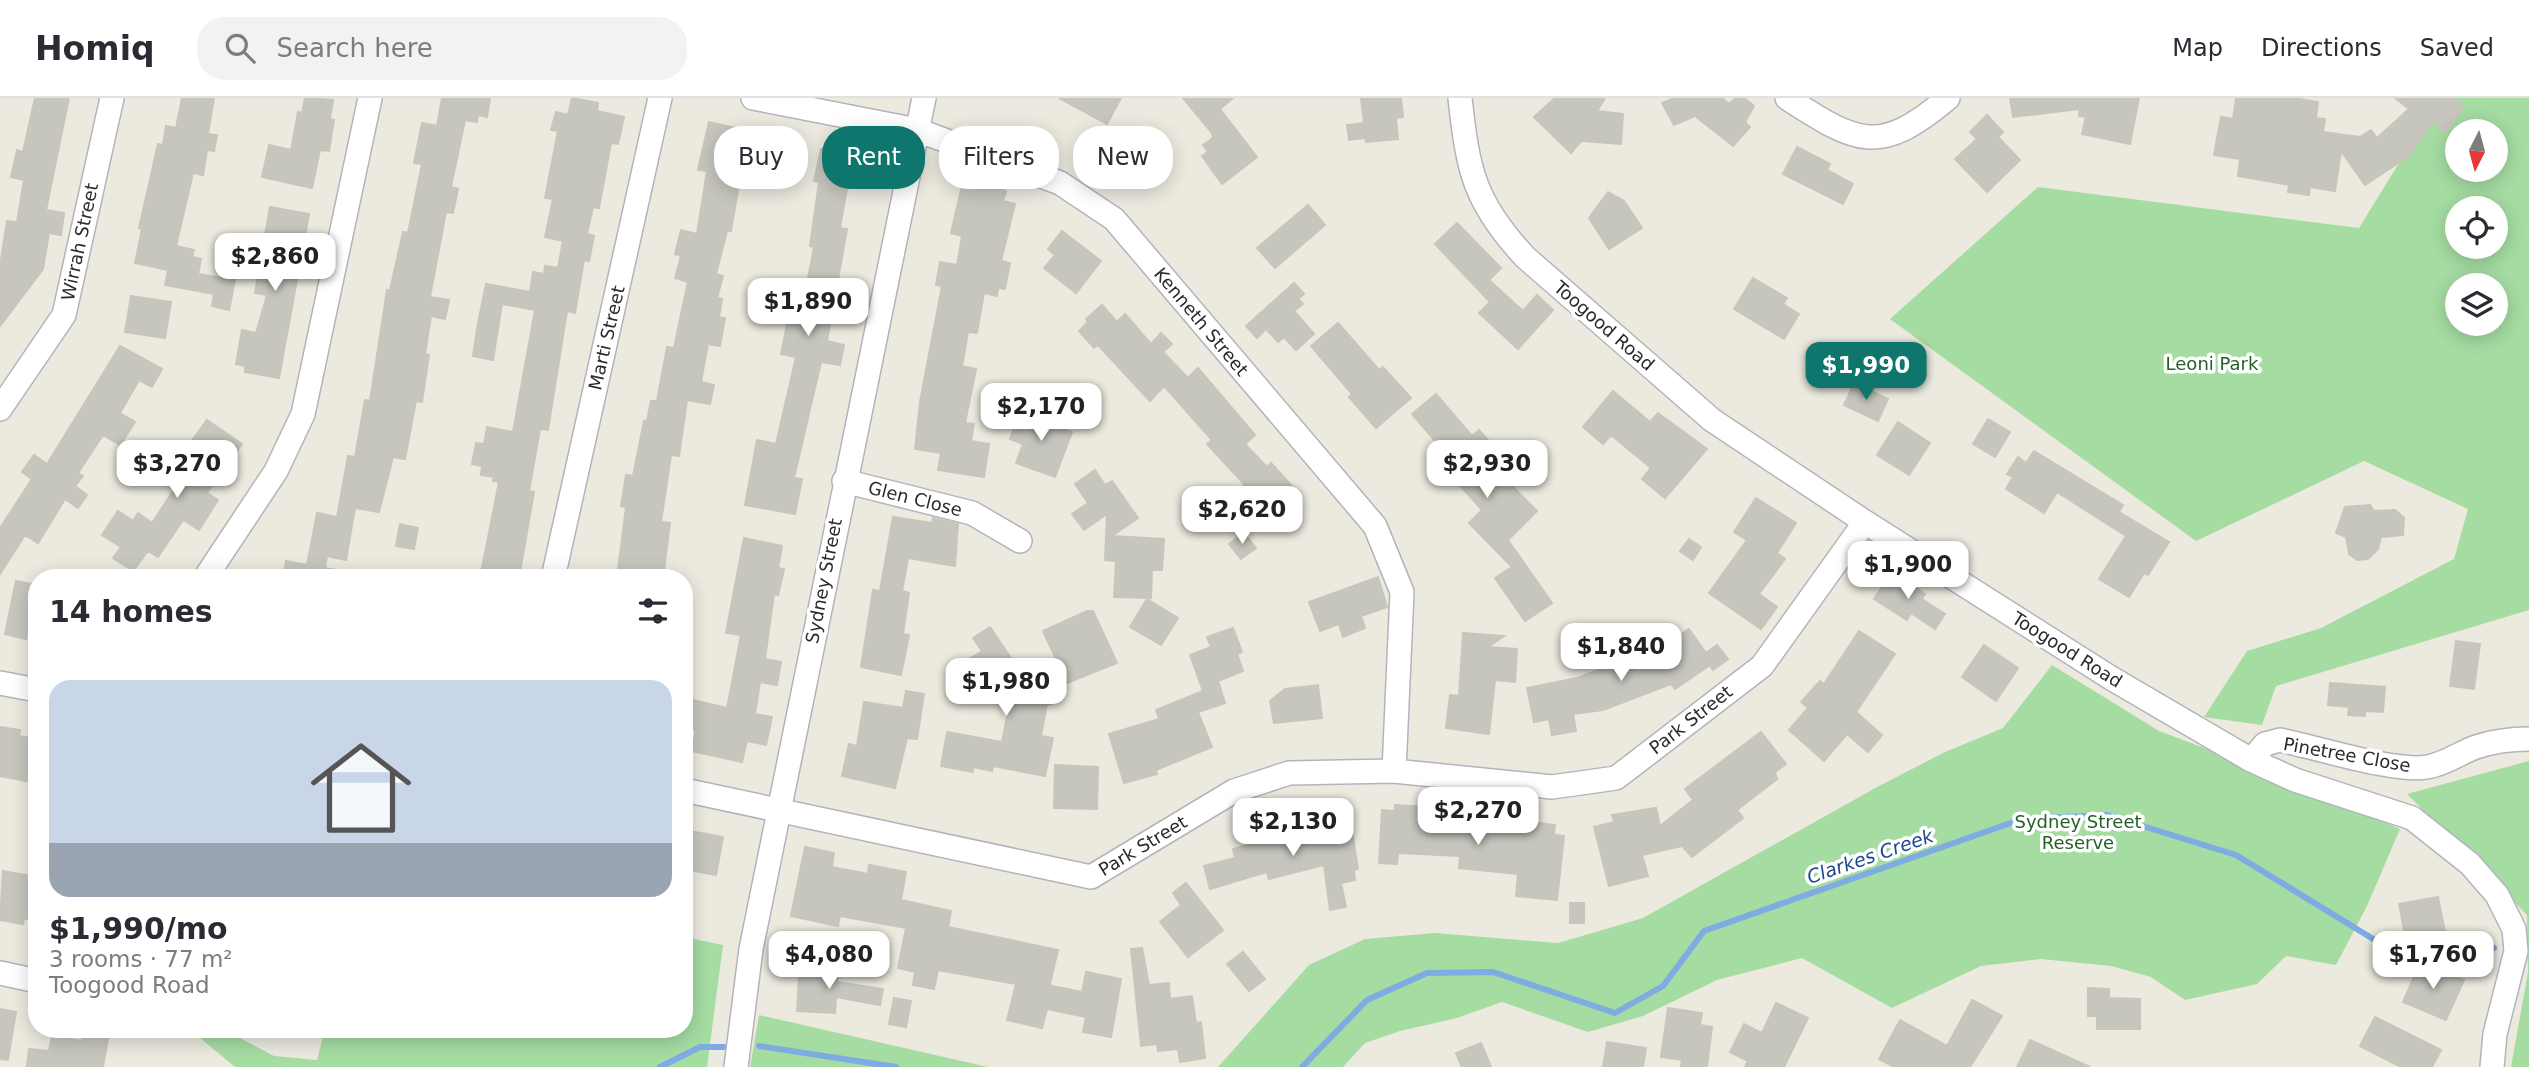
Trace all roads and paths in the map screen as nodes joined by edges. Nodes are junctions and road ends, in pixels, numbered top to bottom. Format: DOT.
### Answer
graph roads {
  1 [pos="112,98"];
  2 [pos="370,98"];
  3 [pos="660,98"];
  4 [pos="753,98"];
  5 [pos="924,98"];
  6 [pos="1460,98"];
  7 [pos="1787,98"];
  8 [pos="1948,98"];
  9 [pos="896,126"];
  10 [pos="918,126"];
  11 [pos="925,133"];
  12 [pos="905,189"];
  13 [pos="0,409"];
  14 [pos="844,481"];
  15 [pos="1864,522"];
  16 [pos="1020,541"];
  17 [pos="211,569"];
  18 [pos="555,569"];
  19 [pos="0,683"];
  20 [pos="28,688"];
  21 [pos="2529,739"];
  22 [pos="2251,760"];
  23 [pos="1394,771"];
  24 [pos="693,792"];
  25 [pos="778,810"];
  26 [pos="0,973"];
  27 [pos="28,979"];
  28 [pos="736,1067"];
  29 [pos="2492,1067"];
  1 -- 13 [label="street, Wirrah Street"];
  2 -- 17 [label="street"];
  3 -- 18 [label="street, Marti Street"];
  4 -- 9 [label="street, Kenneth Street"];
  5 -- 10 [label="street, Sydney Street"];
  6 -- 15 [label="street, Toogood Road"];
  7 -- 8 [label="street"];
  11 -- 23 [label="street, Kenneth Street"];
  12 -- 14 [label="street, Sydney Street"];
  14 -- 16 [label="street, Glen Close"];
  14 -- 25 [label="street, Sydney Street"];
  15 -- 22 [label="street, Toogood Road"];
  15 -- 23 [label="street, Park Street"];
  19 -- 20 [label="street"];
  21 -- 22 [label="street, Pinetree Close"];
  22 -- 29 [label="street, Toogood Road"];
  23 -- 25 [label="street, Park Street"];
  24 -- 25 [label="street, Park Street"];
  25 -- 28 [label="street, Sydney Street"];
  26 -- 27 [label="street"];
}
